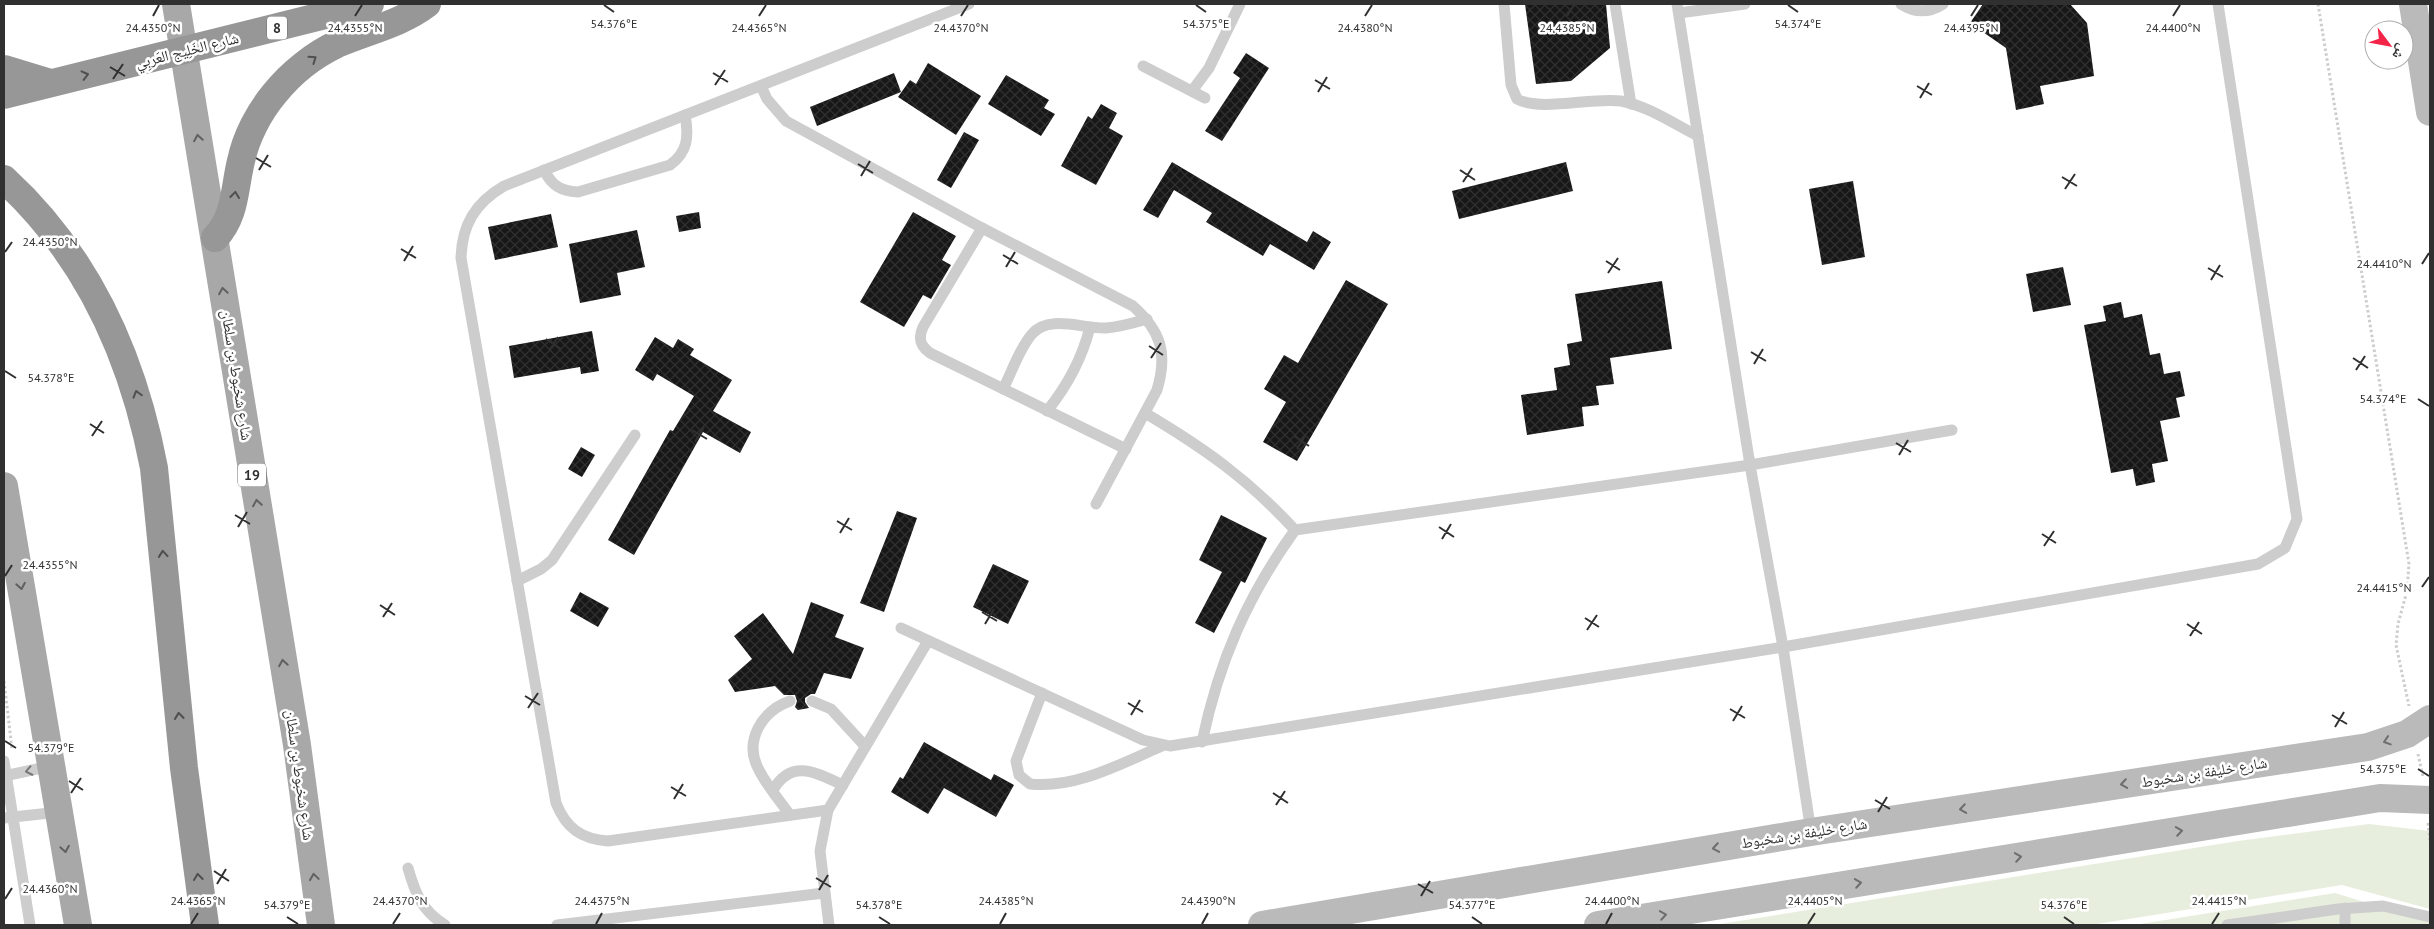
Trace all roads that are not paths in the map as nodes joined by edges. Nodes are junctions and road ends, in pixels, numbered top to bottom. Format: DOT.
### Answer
graph roads {
  1 [pos="176,4"];
  2 [pos="370,4"];
  3 [pos="427,4"];
  4 [pos="970,4"];
  5 [pos="1240,4"];
  6 [pos="1504,4"];
  7 [pos="1615,4"];
  8 [pos="1745,4"];
  9 [pos="1901,4"];
  10 [pos="1943,4"];
  11 [pos="2218,4"];
  12 [pos="2413,4"];
  13 [pos="1678,9"];
  14 [pos="183,51"];
  15 [pos="1143,66"];
  16 [pos="4,69"];
  17 [pos="52,83"];
  18 [pos="761,86"];
  19 [pos="1192,91"];
  20 [pos="4,95"];
  21 [pos="1205,98"];
  22 [pos="1631,104"];
  23 [pos="2430,112"];
  24 [pos="685,115"];
  25 [pos="1698,136"];
  26 [pos="544,170"];
  27 [pos="4,178"];
  28 [pos="982,228"];
  29 [pos="215,238"];
  30 [pos="1147,319"];
  31 [pos="1090,327"];
  32 [pos="1003,389"];
  33 [pos="1047,411"];
  34 [pos="1144,413"];
  35 [pos="1952,430"];
  36 [pos="635,435"];
  37 [pos="1126,449"];
  38 [pos="1750,464"];
  39 [pos="4,486"];
  40 [pos="1096,504"];
  41 [pos="1295,530"];
  42 [pos="9,560"];
  43 [pos="517,581"];
  44 [pos="901,628"];
  45 [pos="928,641"];
  46 [pos="1783,647"];
  47 [pos="1042,693"];
  48 [pos="790,701"];
  49 [pos="812,701"];
  50 [pos="2422,724"];
  51 [pos="1202,742"];
  52 [pos="866,746"];
  53 [pos="1162,746"];
  54 [pos="4,761"];
  55 [pos="51,766"];
  56 [pos="5,776"];
  57 [pos="842,785"];
  58 [pos="773,790"];
  59 [pos="2429,800"];
  60 [pos="828,810"];
  61 [pos="59,812"];
  62 [pos="790,815"];
  63 [pos="8,817"];
  64 [pos="1812,832"];
  65 [pos="408,868"];
  66 [pos="824,893"];
  67 [pos="2345,908"];
  68 [pos="2430,917"];
  69 [pos="30,925"];
  70 [pos="78,925"];
  71 [pos="205,925"];
  72 [pos="321,925"];
  73 [pos="445,925"];
  74 [pos="557,925"];
  75 [pos="828,925"];
  76 [pos="1262,925"];
  77 [pos="1598,925"];
  78 [pos="2227,925"];
  79 [pos="2345,925"];
  1 -- 14 [label="main road, شارع شخبوط بن سلطان / 19"];
  2 -- 14 [label="highway, شارع الخَلِيج العَربِي / 8"];
  29 -- 3 [label="highway, one-way"];
  4 -- 18 [label="lane"];
  5 -- 19 [label="lane"];
  6 -- 22 [label="lane"];
  7 -- 22 [label="lane"];
  8 -- 13 [label="lane"];
  9 -- 10 [label="lane"];
  11 -- 46 [label="lane"];
  12 -- 23 [label="main road"];
  13 -- 25 [label="lane"];
  17 -- 14 [label="highway, شارع الخَلِيج العَربِي / 8, one-way"];
  29 -- 14 [label="main road, شارع شخبوط بن سلطان / 19, one-way"];
  15 -- 19 [label="lane"];
  16 -- 17 [label="highway"];
  17 -- 20 [label="highway, شارع الخَلِيج العَربِي / 8"];
  18 -- 24 [label="lane"];
  18 -- 28 [label="lane"];
  19 -- 21 [label="lane"];
  22 -- 25 [label="lane"];
  24 -- 26 [label="lane"];
  24 -- 26 [label="lane"];
  25 -- 38 [label="lane"];
  26 -- 43 [label="lane"];
  71 -- 27 [label="highway, one-way"];
  28 -- 30 [label="lane"];
  28 -- 32 [label="lane"];
  72 -- 29 [label="main road, شارع شخبوط بن سلطان / 19, one-way"];
  30 -- 31 [label="lane"];
  30 -- 34 [label="lane"];
  31 -- 32 [label="lane"];
  31 -- 33 [label="lane"];
  32 -- 33 [label="lane"];
  33 -- 37 [label="lane"];
  34 -- 37 [label="lane"];
  34 -- 41 [label="lane"];
  35 -- 38 [label="lane"];
  36 -- 43 [label="lane"];
  37 -- 40 [label="lane"];
  38 -- 41 [label="lane"];
  38 -- 46 [label="lane"];
  39 -- 42 [label="main road"];
  41 -- 51 [label="lane"];
  42 -- 55 [label="main road, one-way"];
  43 -- 62 [label="lane"];
  44 -- 45 [label="lane"];
  45 -- 47 [label="lane"];
  45 -- 52 [label="lane"];
  46 -- 51 [label="lane"];
  46 -- 64 [label="lane"];
  47 -- 53 [label="lane"];
  47 -- 53 [label="lane"];
  48 -- 58 [label="lane"];
  49 -- 52 [label="lane"];
  50 -- 64 [label="main road, شارع خليفة بن شخبوط, one-way"];
  51 -- 53 [label="lane"];
  52 -- 57 [label="lane"];
  54 -- 56 [label="lane"];
  55 -- 56 [label="lane, one-way"];
  55 -- 61 [label="main road"];
  56 -- 63 [label="lane"];
  57 -- 58 [label="lane"];
  57 -- 60 [label="lane"];
  58 -- 62 [label="lane"];
  77 -- 59 [label="main road, one-way"];
  60 -- 62 [label="lane"];
  60 -- 66 [label="lane"];
  61 -- 63 [label="lane"];
  61 -- 70 [label="main road, one-way"];
  63 -- 69 [label="lane"];
  64 -- 76 [label="main road, شارع خليفة بن شخبوط, one-way"];
  65 -- 73 [label="lane"];
  66 -- 74 [label="lane"];
  66 -- 75 [label="lane"];
  67 -- 68 [label="lane"];
  67 -- 78 [label="lane"];
  67 -- 79 [label="lane"];
}
